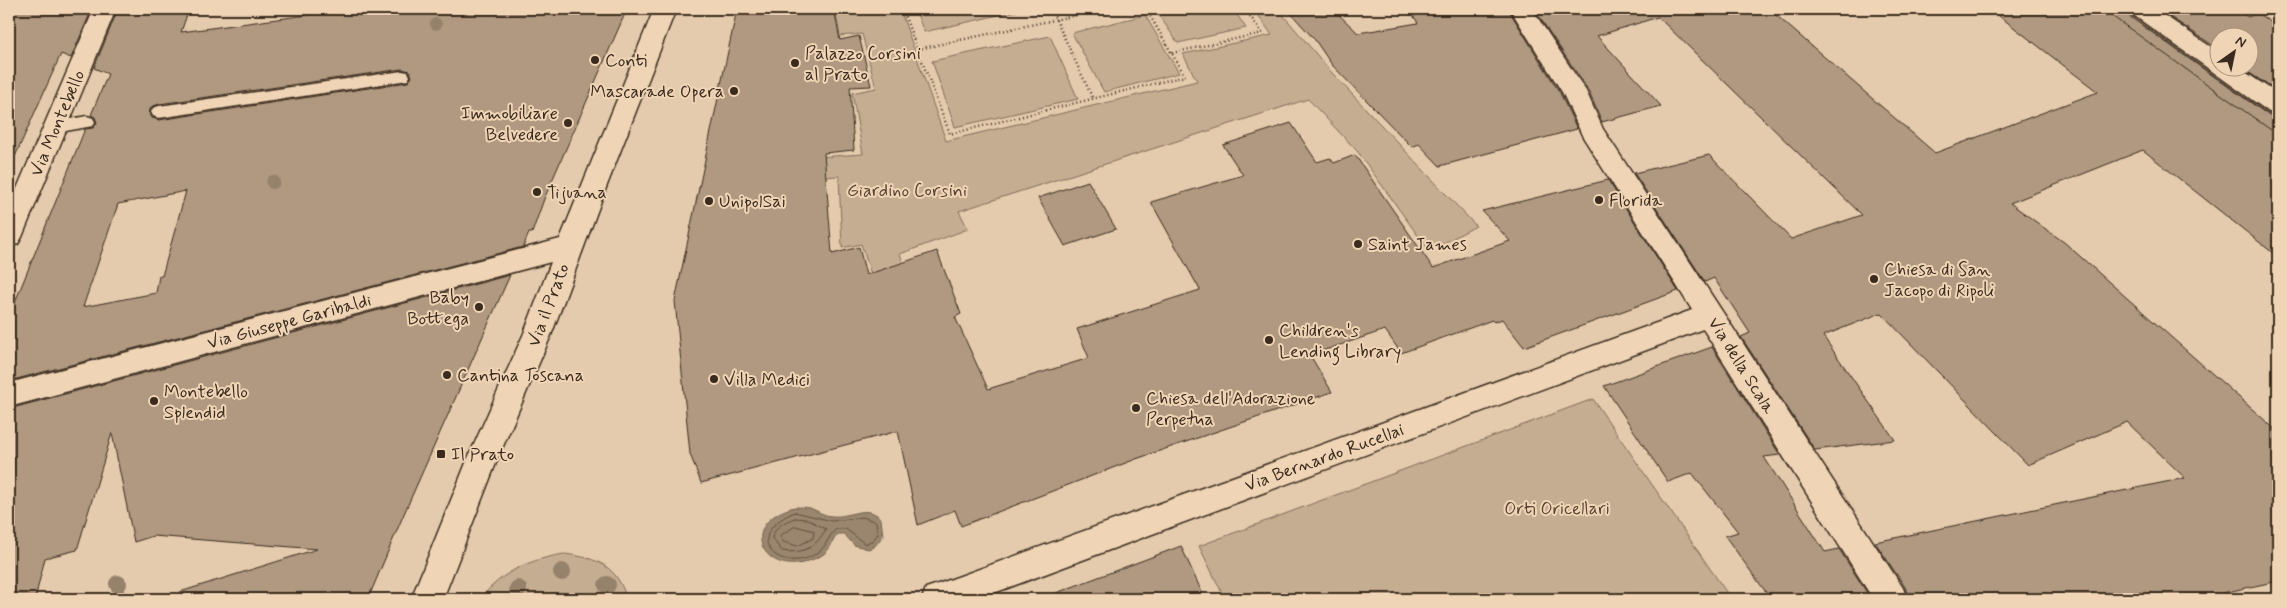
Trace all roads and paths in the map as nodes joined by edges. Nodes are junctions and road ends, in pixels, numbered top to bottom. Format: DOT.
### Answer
graph roads {
  1 [pos="105,9"];
  2 [pos="665,9"];
  3 [pos="902,9"];
  4 [pos="1050,9"];
  5 [pos="1105,9"];
  6 [pos="1146,9"];
  7 [pos="1245,9"];
  8 [pos="1502,9"];
  9 [pos="1521,9"];
  10 [pos="2140,9"];
  11 [pos="1056,19"];
  12 [pos="918,49"];
  13 [pos="1172,53"];
  14 [pos="2210,58"];
  15 [pos="402,76"];
  16 [pos="2237,78"];
  17 [pos="1093,99"];
  18 [pos="2278,106"];
  19 [pos="159,112"];
  20 [pos="87,122"];
  21 [pos="55,127"];
  22 [pos="1592,131"];
  23 [pos="9,237"];
  24 [pos="570,247"];
  25 [pos="1710,315"];
  26 [pos="9,395"];
  27 [pos="427,599"];
  28 [pos="938,599"];
  29 [pos="1891,599"];
  1 -- 21 [label="street, Via Montebello"];
  2 -- 24 [label="street, Via il Prato"];
  3 -- 12 [label="path"];
  4 -- 11 [label="path"];
  5 -- 11 [label="path"];
  6 -- 13 [label="path"];
  7 -- 13 [label="path"];
  8 -- 22 [label="street, Via della Scala"];
  9 -- 22 [label="street, Via della Scala"];
  10 -- 14 [label="street"];
  11 -- 12 [label="path"];
  11 -- 17 [label="path"];
  12 -- 17 [label="path"];
  13 -- 17 [label="path"];
  15 -- 19 [label="lane"];
  16 -- 18 [label="street"];
  20 -- 21 [label="lane"];
  21 -- 23 [label="street, Via Montebello"];
  22 -- 25 [label="street, Via della Scala"];
  24 -- 26 [label="street, Via Giuseppe Garibaldi"];
  24 -- 27 [label="street, Via il Prato"];
  25 -- 28 [label="street, Via Bernardo Rucellai"];
  25 -- 29 [label="street, Via della Scala"];
}
